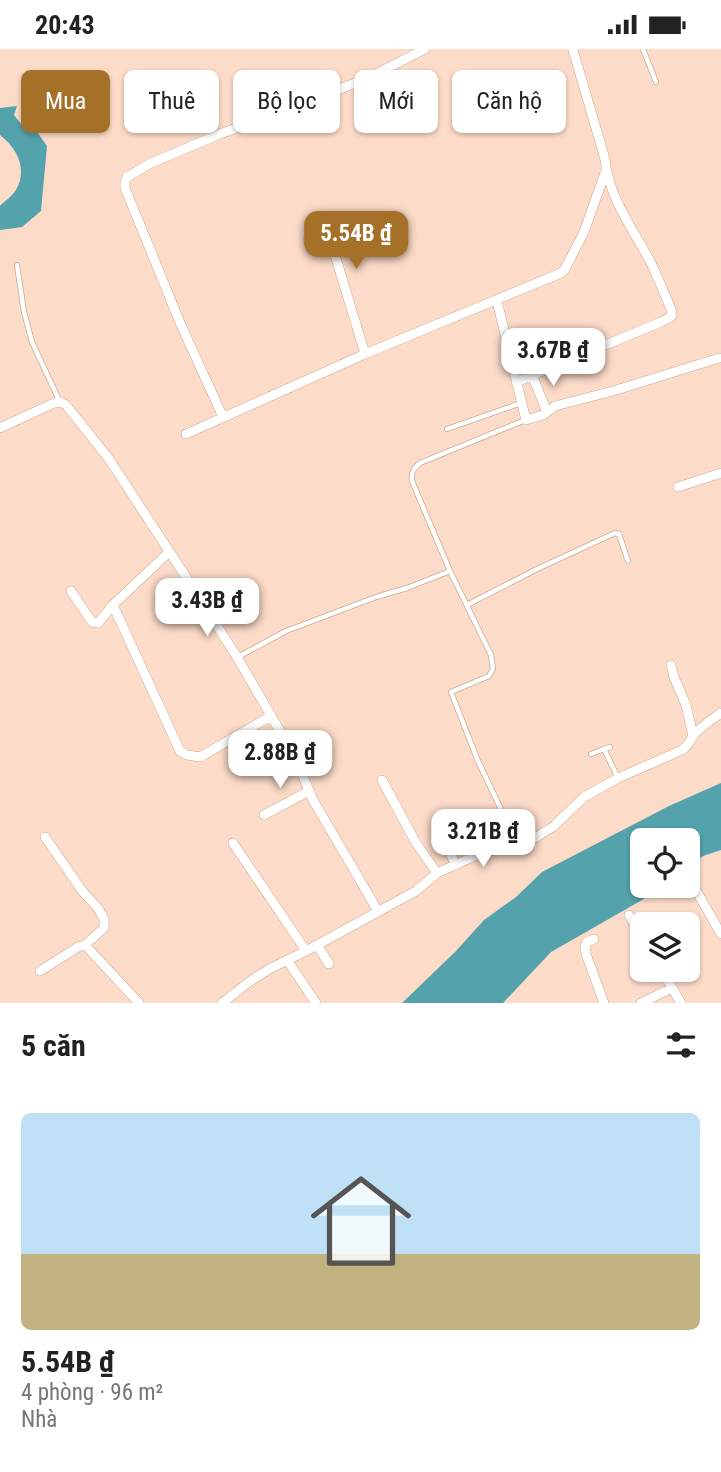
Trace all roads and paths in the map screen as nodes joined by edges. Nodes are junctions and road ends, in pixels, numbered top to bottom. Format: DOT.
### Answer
graph roads {
  1 [pos="425,49"];
  2 [pos="573,49"];
  3 [pos="643,49"];
  4 [pos="656,82"];
  5 [pos="606,170"];
  6 [pos="308,240"];
  7 [pos="17,265"];
  8 [pos="497,301"];
  9 [pos="365,354"];
  10 [pos="719,358"];
  11 [pos="532,375"];
  12 [pos="516,382"];
  13 [pos="61,403"];
  14 [pos="522,403"];
  15 [pos="545,414"];
  16 [pos="223,417"];
  17 [pos="526,420"];
  18 [pos="0,428"];
  19 [pos="447,429"];
  20 [pos="186,434"];
  21 [pos="721,473"];
  22 [pos="678,487"];
  23 [pos="169,552"];
  24 [pos="628,561"];
  25 [pos="450,571"];
  26 [pos="71,591"];
  27 [pos="113,605"];
  28 [pos="467,605"];
  29 [pos="237,657"];
  30 [pos="671,665"];
  31 [pos="721,713"];
  32 [pos="271,716"];
  33 [pos="693,736"];
  34 [pos="591,754"];
  35 [pos="618,778"];
  36 [pos="382,780"];
  37 [pos="309,791"];
  38 [pos="264,815"];
  39 [pos="439,834"];
  40 [pos="44,837"];
  41 [pos="233,843"];
  42 [pos="517,844"];
  43 [pos="456,865"];
  44 [pos="437,873"];
  45 [pos="700,897"];
  46 [pos="378,911"];
  47 [pos="721,934"];
  48 [pos="594,939"];
  49 [pos="85,945"];
  50 [pos="317,945"];
  51 [pos="306,951"];
  52 [pos="287,960"];
  53 [pos="329,964"];
  54 [pos="40,971"];
  55 [pos="669,982"];
  56 [pos="672,988"];
  57 [pos="236,999"];
  58 [pos="139,1003"];
  59 [pos="222,1003"];
  60 [pos="316,1003"];
  61 [pos="604,1003"];
  62 [pos="641,1003"];
  63 [pos="681,1003"];
  1 -- 16 [label="street"];
  2 -- 5 [label="street"];
  3 -- 4 [label="lane"];
  5 -- 8 [label="street"];
  5 -- 11 [label="street"];
  6 -- 9 [label="street"];
  7 -- 13 [label="lane"];
  8 -- 9 [label="street"];
  8 -- 12 [label="street"];
  9 -- 16 [label="street"];
  10 -- 15 [label="street"];
  11 -- 12 [label="street"];
  11 -- 15 [label="street"];
  12 -- 14 [label="street"];
  13 -- 18 [label="street"];
  13 -- 23 [label="street"];
  14 -- 17 [label="street"];
  14 -- 19 [label="lane"];
  15 -- 17 [label="street"];
  16 -- 20 [label="street"];
  17 -- 25 [label="lane"];
  21 -- 22 [label="street"];
  23 -- 27 [label="street"];
  23 -- 29 [label="street"];
  24 -- 28 [label="lane"];
  25 -- 28 [label="lane"];
  25 -- 29 [label="lane"];
  26 -- 27 [label="street"];
  27 -- 32 [label="street"];
  28 -- 42 [label="lane"];
  29 -- 32 [label="street"];
  30 -- 33 [label="street"];
  31 -- 33 [label="street"];
  32 -- 37 [label="street"];
  33 -- 35 [label="street"];
  34 -- 35 [label="lane"];
  35 -- 42 [label="street"];
  36 -- 44 [label="street"];
  37 -- 38 [label="street"];
  37 -- 46 [label="street"];
  39 -- 43 [label="street"];
  40 -- 49 [label="street"];
  41 -- 51 [label="street"];
  42 -- 43 [label="street"];
  43 -- 44 [label="street"];
  44 -- 46 [label="street"];
  45 -- 47 [label="street"];
  46 -- 50 [label="street"];
  48 -- 61 [label="street"];
  49 -- 54 [label="street"];
  49 -- 58 [label="street"];
  50 -- 51 [label="street"];
  50 -- 53 [label="street"];
  51 -- 52 [label="street"];
  52 -- 57 [label="street"];
  52 -- 60 [label="street"];
  55 -- 56 [label="street"];
  56 -- 62 [label="street"];
  56 -- 63 [label="street"];
  57 -- 59 [label="street"];
}
